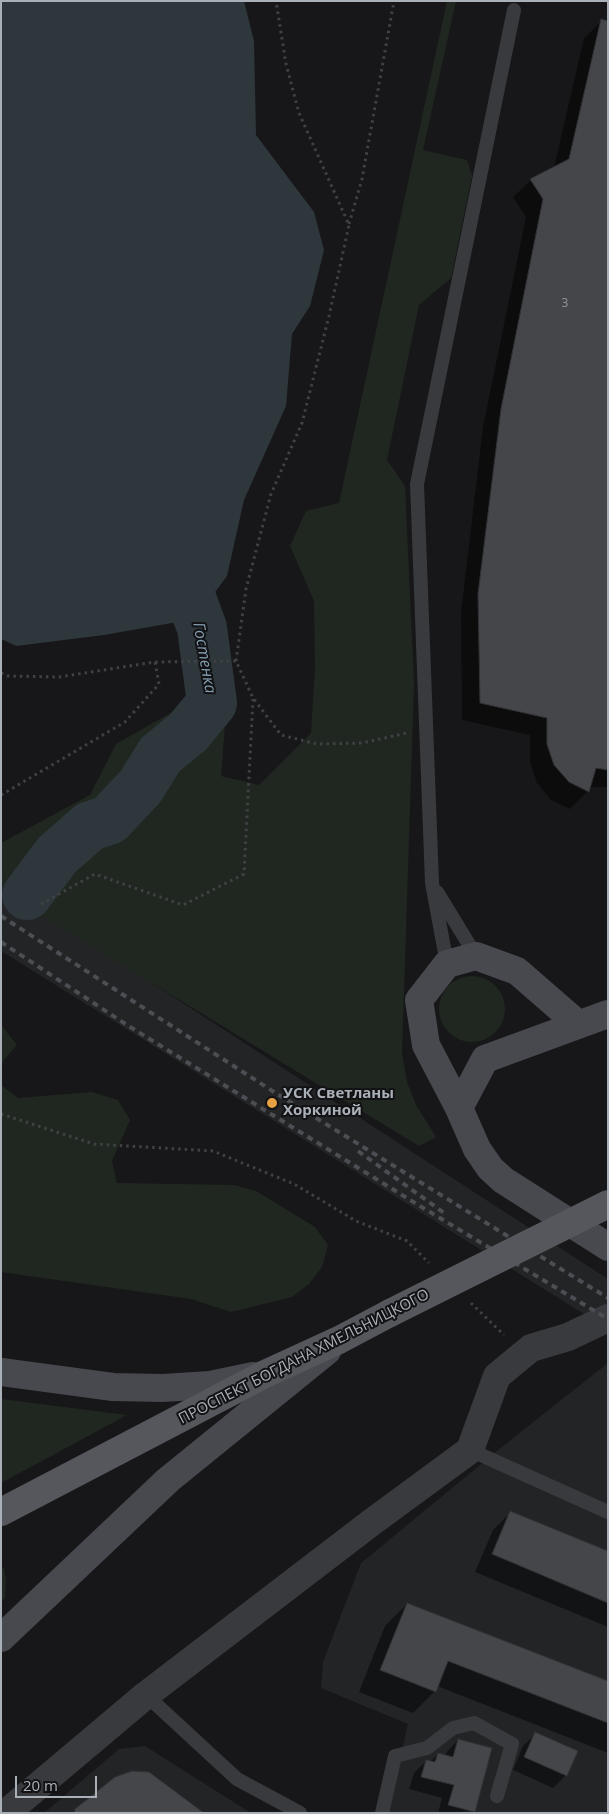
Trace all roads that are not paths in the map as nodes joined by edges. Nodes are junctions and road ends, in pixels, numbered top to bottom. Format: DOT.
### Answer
graph roads {
  1 [pos="514,10"];
  2 [pos="432,883"];
  3 [pos="476,956"];
  4 [pos="447,964"];
  5 [pos="608,1014"];
  6 [pos="578,1024"];
  7 [pos="459,1108"];
  8 [pos="608,1204"];
  9 [pos="608,1247"];
  10 [pos="608,1318"];
  11 [pos="339,1340"];
  12 [pos="1,1372"];
  13 [pos="265,1374"];
  14 [pos="470,1450"];
  15 [pos="1,1512"];
  16 [pos="608,1512"];
  17 [pos="1,1638"];
  18 [pos="146,1695"];
  19 [pos="497,1796"];
  20 [pos="6,1813"];
  21 [pos="300,1813"];
  22 [pos="382,1813"];
  1 -- 2 [label="lane"];
  2 -- 3 [label="lane"];
  2 -- 4 [label="lane"];
  3 -- 4 [label="street"];
  3 -- 6 [label="street"];
  4 -- 7 [label="street"];
  5 -- 6 [label="street"];
  6 -- 7 [label="street"];
  7 -- 9 [label="street"];
  8 -- 11 [label="main road, ПРОСПЕКТ БОГДАНА ХМЕЛЬНИЦКОГО, bridge"];
  10 -- 14 [label="street"];
  11 -- 13 [label="main road, ПРОСПЕКТ БОГДАНА ХМЕЛЬНИЦКОГО"];
  11 -- 17 [label="street"];
  12 -- 13 [label="street"];
  13 -- 15 [label="main road, ПРОСПЕКТ БОГДАНА ХМЕЛЬНИЦКОГО"];
  14 -- 16 [label="lane"];
  14 -- 18 [label="street"];
  18 -- 20 [label="street"];
  18 -- 21 [label="lane"];
  19 -- 22 [label="lane"];
}
